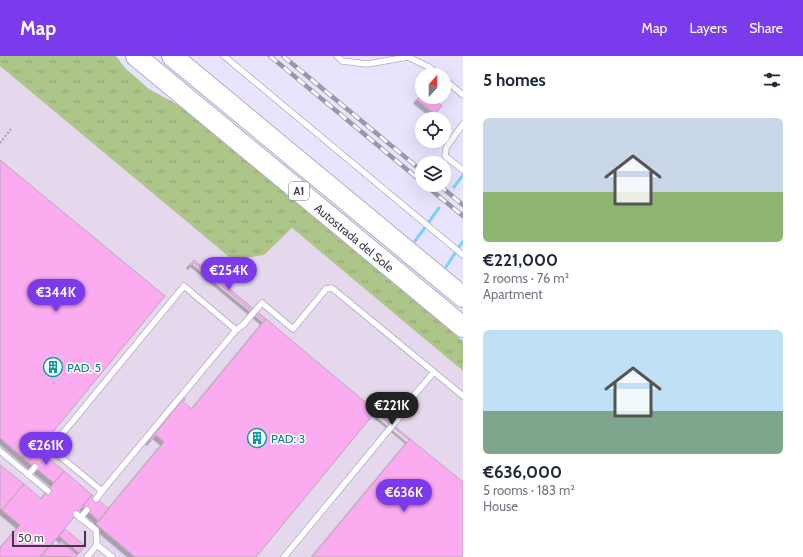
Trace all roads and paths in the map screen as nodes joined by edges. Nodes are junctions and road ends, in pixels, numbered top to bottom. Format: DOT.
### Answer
graph roads {
  1 [pos="136,56"];
  2 [pos="172,56"];
  3 [pos="224,56"];
  4 [pos="337,56"];
  5 [pos="430,68"];
  6 [pos="451,85"];
  7 [pos="463,95"];
  8 [pos="463,124"];
  9 [pos="11,129"];
  10 [pos="0,143"];
  11 [pos="463,170"];
  12 [pos="463,256"];
  13 [pos="463,297"];
  14 [pos="463,327"];
  15 [pos="236,330"];
  16 [pos="434,372"];
  17 [pos="463,396"];
  18 [pos="50,448"];
  19 [pos="0,451"];
  20 [pos="44,456"];
  21 [pos="35,467"];
  22 [pos="28,475"];
  23 [pos="48,491"];
  24 [pos="102,492"];
  25 [pos="96,499"];
  26 [pos="87,510"];
  27 [pos="97,545"];
  28 [pos="87,557"];
  29 [pos="112,557"];
  30 [pos="284,557"];
  1 -- 14 [label="highway, Autostrada del Sole / A1"];
  2 -- 13 [label="highway, Autostrada del Sole / A1"];
  3 -- 12 [label="lane"];
  4 -- 5 [label="lane"];
  6 -- 7 [label="lane"];
  8 -- 11 [label="lane"];
  9 -- 10 [label="path"];
  15 -- 16 [label="lane"];
  15 -- 18 [label="lane"];
  15 -- 24 [label="lane"];
  16 -- 17 [label="lane"];
  16 -- 30 [label="lane"];
  18 -- 20 [label="lane"];
  18 -- 24 [label="lane"];
  19 -- 22 [label="lane"];
  21 -- 22 [label="lane"];
  22 -- 23 [label="lane"];
  24 -- 25 [label="lane"];
  26 -- 27 [label="lane"];
  27 -- 28 [label="lane"];
  27 -- 29 [label="lane"];
}
